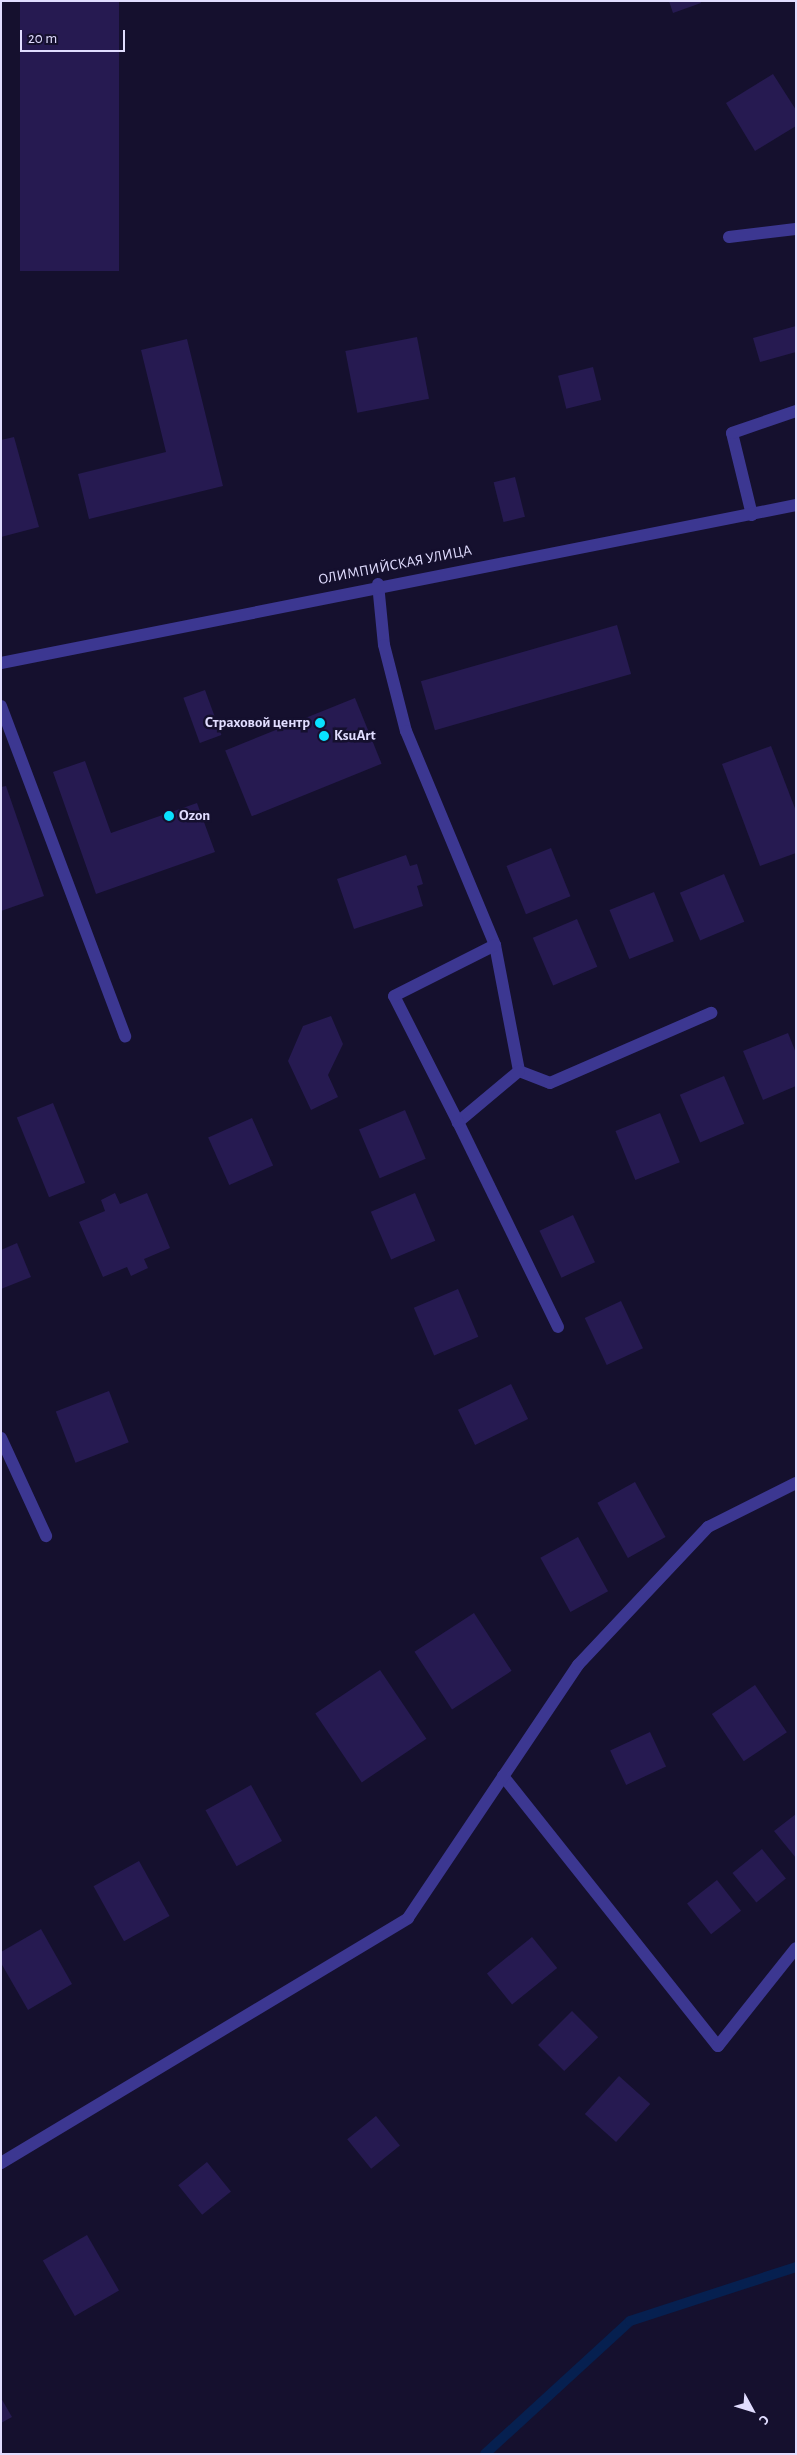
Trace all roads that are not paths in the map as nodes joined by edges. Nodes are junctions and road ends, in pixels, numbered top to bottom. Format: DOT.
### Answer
graph roads {
  1 [pos="796,229"];
  2 [pos="728,237"];
  3 [pos="796,411"];
  4 [pos="796,505"];
  5 [pos="752,515"];
  6 [pos="378,584"];
  7 [pos="1,663"];
  8 [pos="1,706"];
  9 [pos="495,945"];
  10 [pos="711,1013"];
  11 [pos="125,1036"];
  12 [pos="519,1071"];
  13 [pos="458,1122"];
  14 [pos="558,1328"];
  15 [pos="1,1438"];
  16 [pos="796,1483"];
  17 [pos="46,1536"];
  18 [pos="503,1776"];
  19 [pos="796,1948"];
  20 [pos="1,2162"];
  1 -- 2 [label="street"];
  3 -- 5 [label="street"];
  4 -- 5 [label="street, ОЛИМПИЙСКАЯ УЛИЦА"];
  5 -- 6 [label="street, ОЛИМПИЙСКАЯ УЛИЦА"];
  6 -- 7 [label="street, ОЛИМПИЙСКАЯ УЛИЦА"];
  6 -- 9 [label="street"];
  8 -- 11 [label="street"];
  9 -- 12 [label="street"];
  9 -- 13 [label="street"];
  10 -- 12 [label="street"];
  12 -- 13 [label="street"];
  13 -- 14 [label="street"];
  15 -- 17 [label="street"];
  16 -- 18 [label="street"];
  18 -- 19 [label="street"];
  18 -- 20 [label="street"];
}
